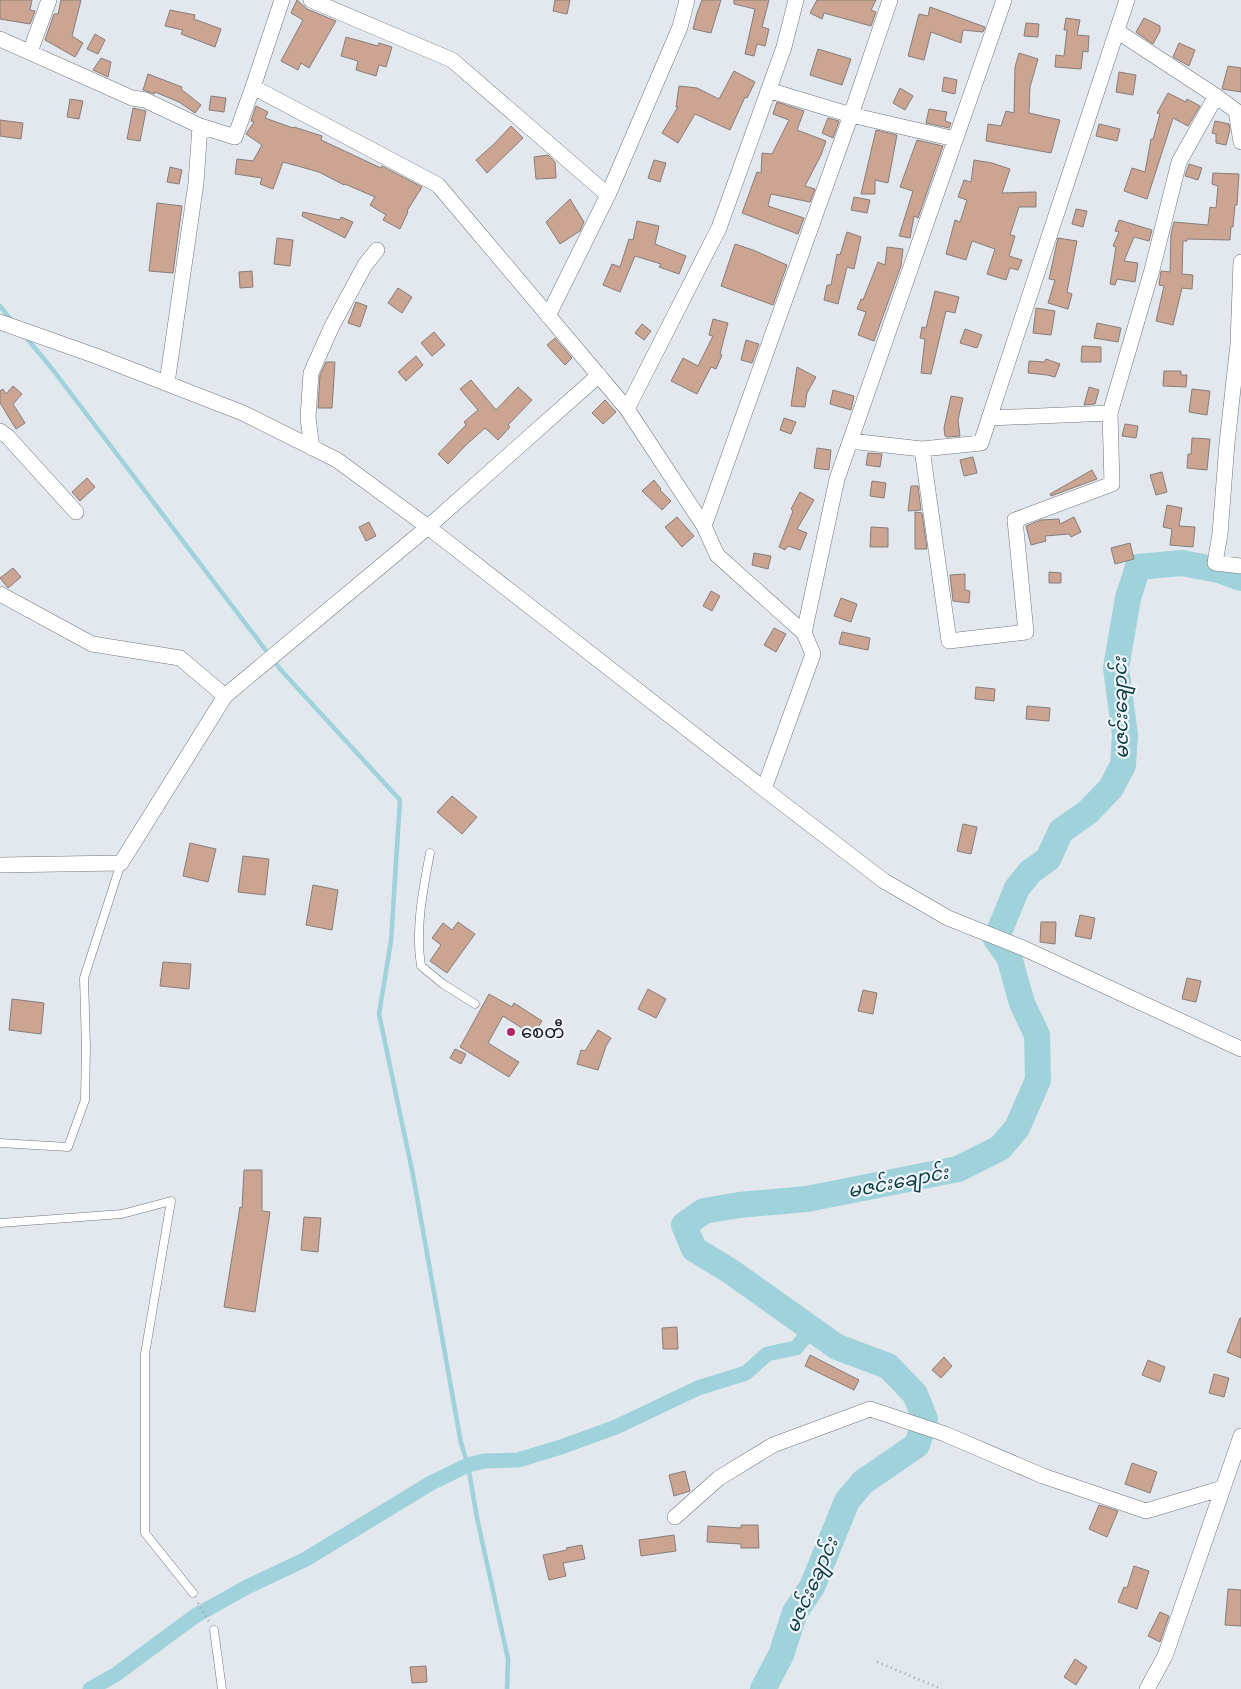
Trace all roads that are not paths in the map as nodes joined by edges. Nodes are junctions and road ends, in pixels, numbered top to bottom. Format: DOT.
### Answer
graph roads {
  1 [pos="49,0"];
  2 [pos="282,0"];
  3 [pos="311,0"];
  4 [pos="687,0"];
  5 [pos="796,0"];
  6 [pos="890,0"];
  7 [pos="1004,0"];
  8 [pos="1127,0"];
  9 [pos="1117,31"];
  10 [pos="0,39"];
  11 [pos="30,52"];
  12 [pos="253,87"];
  13 [pos="768,90"];
  14 [pos="1216,96"];
  15 [pos="851,115"];
  16 [pos="200,126"];
  17 [pos="955,139"];
  18 [pos="1241,142"];
  19 [pos="608,195"];
  20 [pos="377,250"];
  21 [pos="1241,262"];
  22 [pos="548,316"];
  23 [pos="0,322"];
  24 [pos="599,375"];
  25 [pos="167,383"];
  26 [pos="627,409"];
  27 [pos="1110,413"];
  28 [pos="989,418"];
  29 [pos="0,431"];
  30 [pos="850,441"];
  31 [pos="312,448"];
  32 [pos="922,449"];
  33 [pos="76,512"];
  34 [pos="704,526"];
  35 [pos="428,527"];
  36 [pos="1241,566"];
  37 [pos="0,594"];
  38 [pos="804,633"];
  39 [pos="225,696"];
  40 [pos="764,789"];
  41 [pos="430,853"];
  42 [pos="121,863"];
  43 [pos="0,865"];
  44 [pos="475,1004"];
  45 [pos="1241,1049"];
  46 [pos="0,1143"];
  47 [pos="0,1223"];
  48 [pos="1241,1436"];
  49 [pos="1223,1488"];
  50 [pos="674,1517"];
  51 [pos="193,1593"];
  52 [pos="214,1630"];
  53 [pos="222,1689"];
  54 [pos="1147,1689"];
  1 -- 11 [label="street"];
  2 -- 12 [label="street"];
  3 -- 19 [label="street"];
  4 -- 19 [label="street"];
  5 -- 13 [label="street"];
  6 -- 15 [label="street"];
  7 -- 17 [label="street"];
  8 -- 9 [label="street"];
  9 -- 14 [label="street"];
  9 -- 28 [label="street"];
  10 -- 11 [label="street"];
  11 -- 16 [label="street"];
  12 -- 16 [label="street"];
  12 -- 22 [label="street"];
  13 -- 15 [label="street"];
  13 -- 26 [label="street"];
  14 -- 18 [label="street"];
  14 -- 27 [label="street"];
  15 -- 17 [label="street"];
  15 -- 34 [label="street"];
  16 -- 25 [label="street"];
  17 -- 30 [label="street"];
  19 -- 22 [label="street"];
  20 -- 31 [label="street"];
  21 -- 36 [label="street"];
  22 -- 24 [label="street"];
  23 -- 25 [label="street"];
  24 -- 26 [label="street"];
  24 -- 35 [label="street"];
  25 -- 31 [label="street"];
  26 -- 34 [label="street"];
  27 -- 28 [label="street"];
  27 -- 32 [label="street"];
  28 -- 32 [label="street"];
  29 -- 33 [label="street"];
  30 -- 32 [label="street"];
  30 -- 38 [label="street"];
  31 -- 35 [label="street"];
  34 -- 38 [label="street"];
  35 -- 39 [label="street"];
  35 -- 40 [label="street"];
  37 -- 39 [label="street"];
  38 -- 40 [label="street"];
  39 -- 42 [label="street"];
  40 -- 45 [label="street"];
  41 -- 44 [label="lane"];
  42 -- 43 [label="street"];
  42 -- 46 [label="lane"];
  47 -- 51 [label="lane"];
  48 -- 49 [label="street"];
  49 -- 50 [label="street"];
  49 -- 54 [label="street"];
  52 -- 53 [label="lane"];
}
